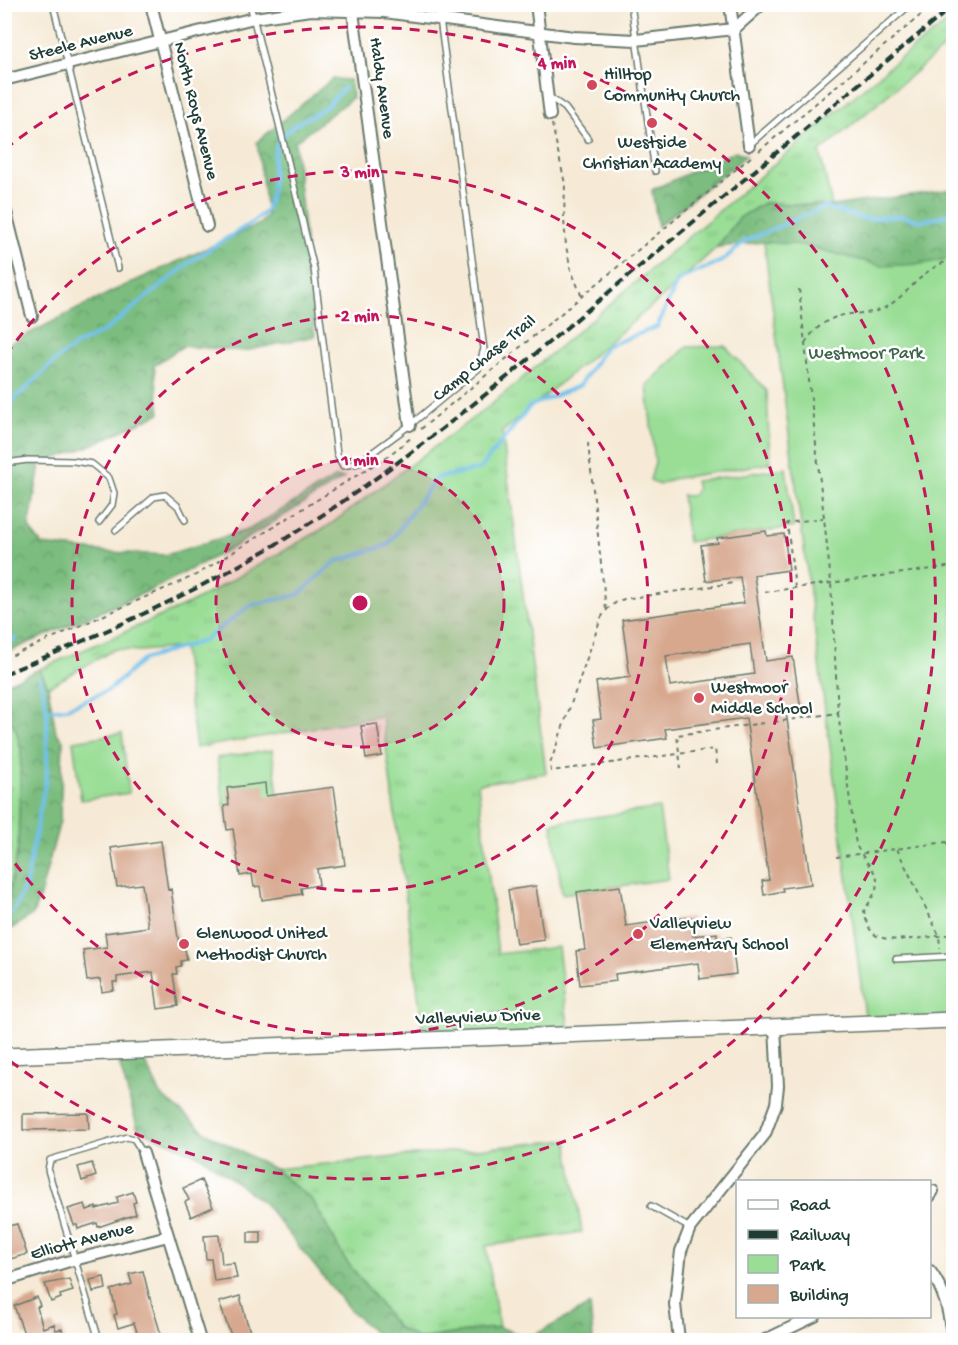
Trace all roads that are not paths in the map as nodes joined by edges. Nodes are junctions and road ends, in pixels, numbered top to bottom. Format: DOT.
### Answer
graph roads {
  1 [pos="53,4"];
  2 [pos="151,4"];
  3 [pos="250,4"];
  4 [pos="438,4"];
  5 [pos="536,4"];
  6 [pos="631,4"];
  7 [pos="730,4"];
  8 [pos="762,4"];
  9 [pos="911,4"];
  10 [pos="353,7"];
  11 [pos="254,18"];
  12 [pos="440,20"];
  13 [pos="734,29"];
  14 [pos="540,33"];
  15 [pos="636,40"];
  16 [pos="160,42"];
  17 [pos="67,65"];
  18 [pos="4,80"];
  19 [pos="548,96"];
  20 [pos="550,115"];
  21 [pos="588,139"];
  22 [pos="749,145"];
  23 [pos="655,171"];
  24 [pos="4,204"];
  25 [pos="207,226"];
  26 [pos="118,268"];
  27 [pos="32,316"];
  28 [pos="410,425"];
  29 [pos="13,462"];
  30 [pos="185,520"];
  31 [pos="99,522"];
  32 [pos="116,530"];
  33 [pos="954,956"];
  34 [pos="896,959"];
  35 [pos="954,1020"];
  36 [pos="775,1027"];
  37 [pos="4,1056"];
  38 [pos="143,1153"];
  39 [pos="651,1206"];
  40 [pos="690,1228"];
  41 [pos="168,1236"];
  42 [pos="75,1260"];
  43 [pos="931,1272"];
  44 [pos="4,1281"];
  45 [pos="813,1318"];
  46 [pos="99,1341"];
  47 [pos="200,1341"];
  48 [pos="679,1341"];
  49 [pos="765,1341"];
  50 [pos="953,1341"];
  1 -- 17 [label="lane"];
  2 -- 16 [label="street, North Roys Avenue"];
  3 -- 11 [label="lane"];
  4 -- 12 [label="lane"];
  5 -- 14 [label="street"];
  6 -- 15 [label="lane"];
  7 -- 13 [label="street"];
  8 -- 13 [label="street"];
  9 -- 22 [label="lane"];
  10 -- 11 [label="street, Steele Avenue"];
  10 -- 12 [label="street, Steele Avenue"];
  10 -- 28 [label="street, Haldy Avenue"];
  11 -- 16 [label="street, Steele Avenue"];
  11 -- 28 [label="lane"];
  12 -- 14 [label="street, Steele Avenue"];
  12 -- 28 [label="lane"];
  13 -- 15 [label="street, Steele Avenue"];
  13 -- 22 [label="street"];
  14 -- 15 [label="street, Steele Avenue"];
  14 -- 19 [label="street"];
  15 -- 23 [label="lane"];
  16 -- 17 [label="street, Steele Avenue"];
  16 -- 25 [label="street, North Roys Avenue"];
  17 -- 18 [label="street, Steele Avenue"];
  17 -- 26 [label="lane"];
  19 -- 20 [label="street"];
  19 -- 21 [label="lane"];
  24 -- 27 [label="street"];
  29 -- 31 [label="lane"];
  30 -- 32 [label="lane"];
  33 -- 34 [label="lane"];
  35 -- 36 [label="street, Valleyview Drive"];
  36 -- 37 [label="street, Valleyview Drive"];
  36 -- 40 [label="street"];
  38 -- 41 [label="street"];
  38 -- 42 [label="lane"];
  39 -- 40 [label="lane"];
  40 -- 48 [label="street"];
  41 -- 42 [label="street, Elliott Avenue"];
  41 -- 47 [label="street"];
  42 -- 44 [label="street, Elliott Avenue"];
  42 -- 46 [label="lane"];
  43 -- 50 [label="street"];
  45 -- 49 [label="street"];
}
